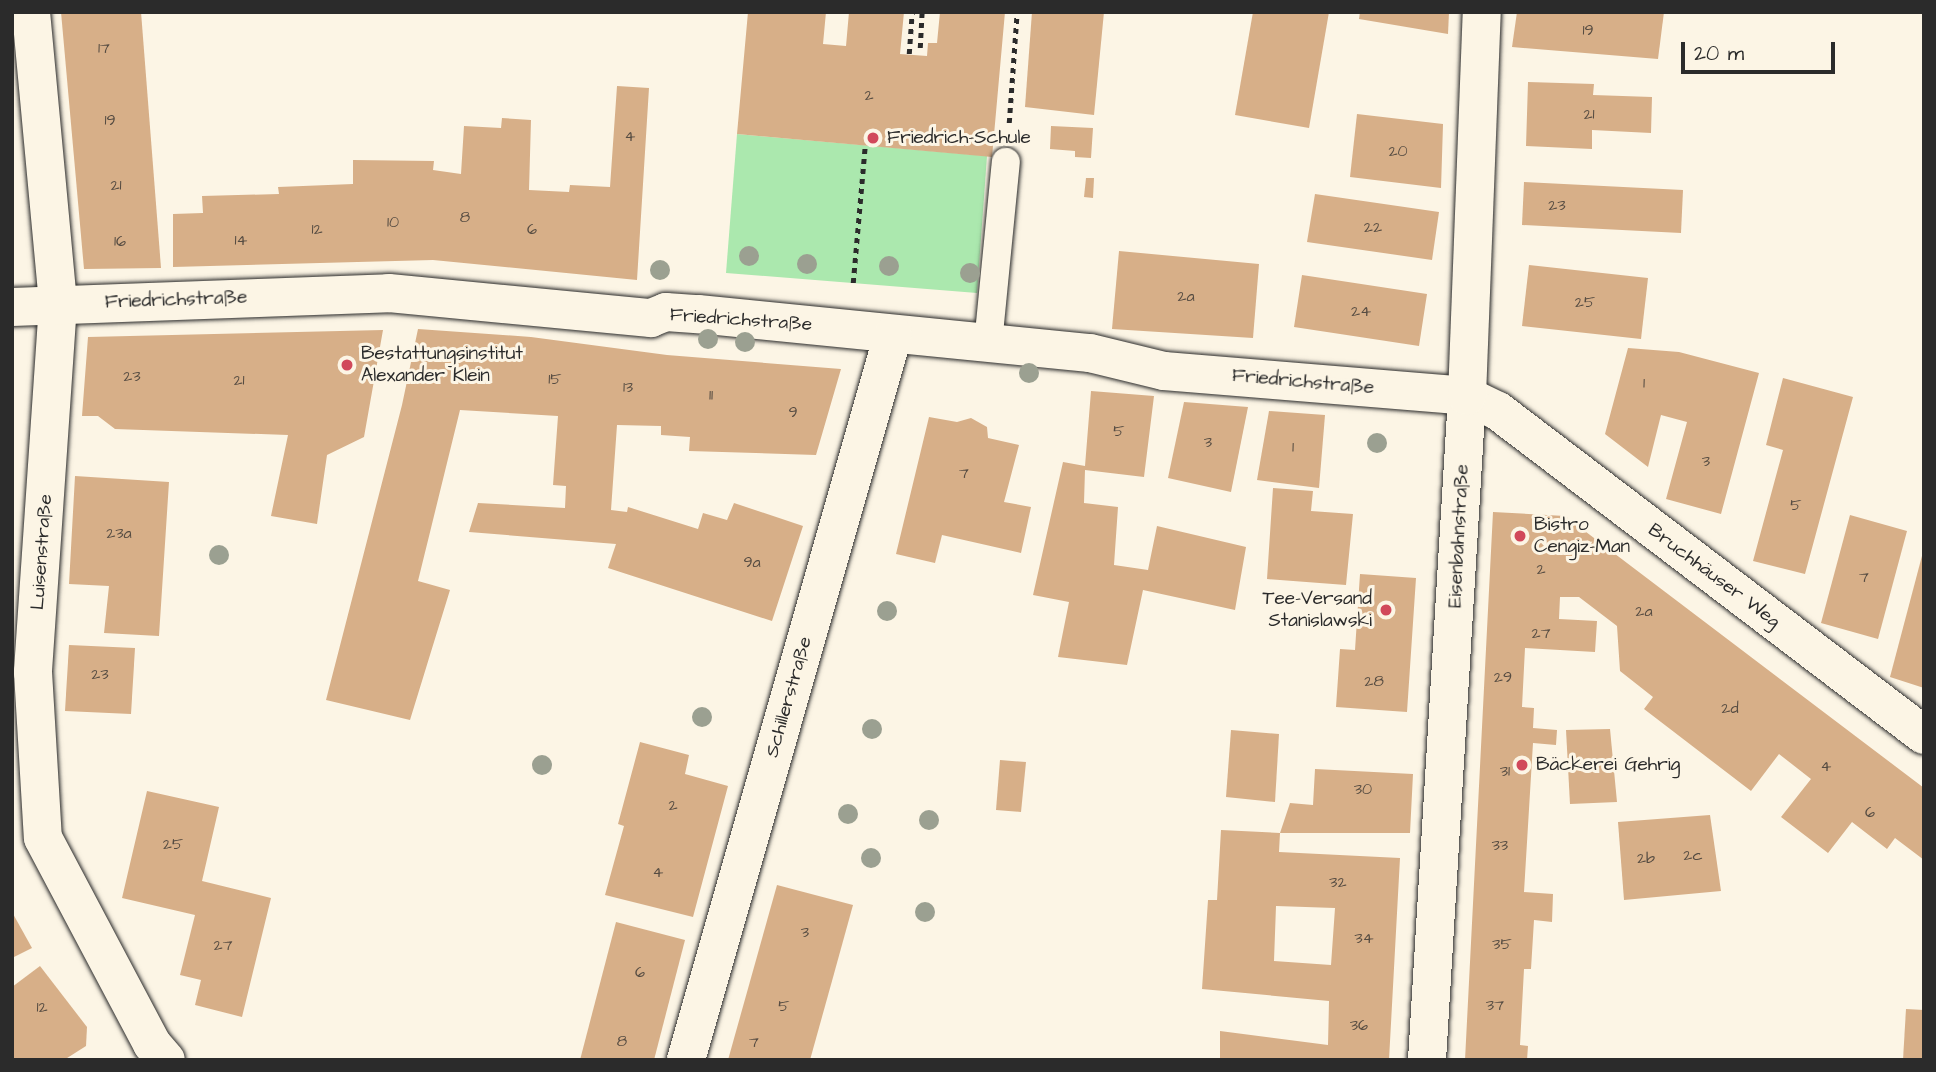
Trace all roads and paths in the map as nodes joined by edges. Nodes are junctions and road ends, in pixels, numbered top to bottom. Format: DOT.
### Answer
graph roads {
  1 [pos="31,12"];
  2 [pos="912,12"];
  3 [pos="922,12"];
  4 [pos="1017,12"];
  5 [pos="1482,12"];
  6 [pos="920,48"];
  7 [pos="909,54"];
  8 [pos="864,146"];
  9 [pos="1006,162"];
  10 [pos="58,304"];
  11 [pos="12,307"];
  12 [pos="849,329"];
  13 [pos="893,335"];
  14 [pos="988,344"];
  15 [pos="1467,396"];
  16 [pos="23,676"];
  17 [pos="1924,735"];
  18 [pos="150,1055"];
  19 [pos="686,1060"];
  20 [pos="1427,1060"];
  1 -- 10 [label="street, Luisenstraße"];
  2 -- 7 [label="path"];
  3 -- 6 [label="path"];
  4 -- 9 [label="path"];
  5 -- 15 [label="street, Eisenbahnstraße"];
  8 -- 12 [label="path"];
  9 -- 14 [label="lane"];
  10 -- 11 [label="street, Friedrichstraße"];
  10 -- 12 [label="street, Friedrichstraße"];
  10 -- 16 [label="street, Luisenstraße"];
  12 -- 13 [label="street, Friedrichstraße"];
  13 -- 14 [label="street, Friedrichstraße"];
  13 -- 19 [label="street, Schillerstraße"];
  14 -- 15 [label="street, Friedrichstraße"];
  15 -- 17 [label="street, Bruchhäuser Weg"];
  15 -- 20 [label="street, Eisenbahnstraße"];
  16 -- 18 [label="street, Luisenstraße"];
}
